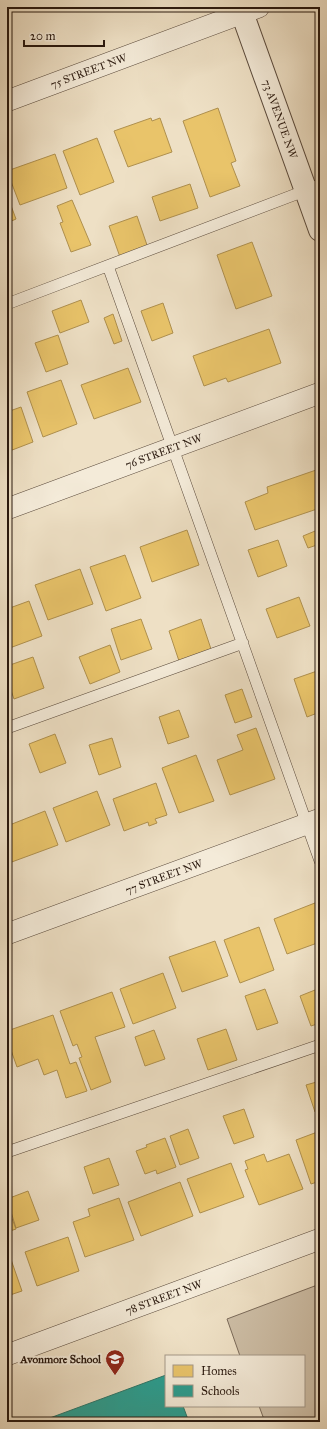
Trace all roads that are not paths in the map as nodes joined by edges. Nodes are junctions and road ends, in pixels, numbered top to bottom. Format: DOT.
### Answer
graph roads {
  1 [pos="247,9"];
  2 [pos="7,101"];
  3 [pos="313,188"];
  4 [pos="320,230"];
  5 [pos="108,266"];
  6 [pos="7,304"];
  7 [pos="320,393"];
  8 [pos="173,448"];
  9 [pos="7,509"];
  10 [pos="243,643"];
  11 [pos="7,728"];
  12 [pos="313,822"];
  13 [pos="320,861"];
  14 [pos="7,934"];
  15 [pos="320,1045"];
  16 [pos="7,1152"];
  17 [pos="320,1239"];
  18 [pos="7,1355"];
  1 -- 2 [label="street, 75 STREET NW"];
  1 -- 3 [label="street, 73 AVENUE NW"];
  3 -- 4 [label="street, 73 AVENUE NW"];
  3 -- 5 [label="lane"];
  5 -- 6 [label="lane"];
  5 -- 8 [label="lane"];
  7 -- 8 [label="street, 76 STREET NW"];
  8 -- 9 [label="street, 76 STREET NW"];
  8 -- 10 [label="lane"];
  10 -- 11 [label="lane"];
  10 -- 12 [label="lane"];
  12 -- 13 [label="lane"];
  12 -- 14 [label="street, 77 STREET NW"];
  15 -- 16 [label="lane"];
  17 -- 18 [label="street, 78 STREET NW"];
}
